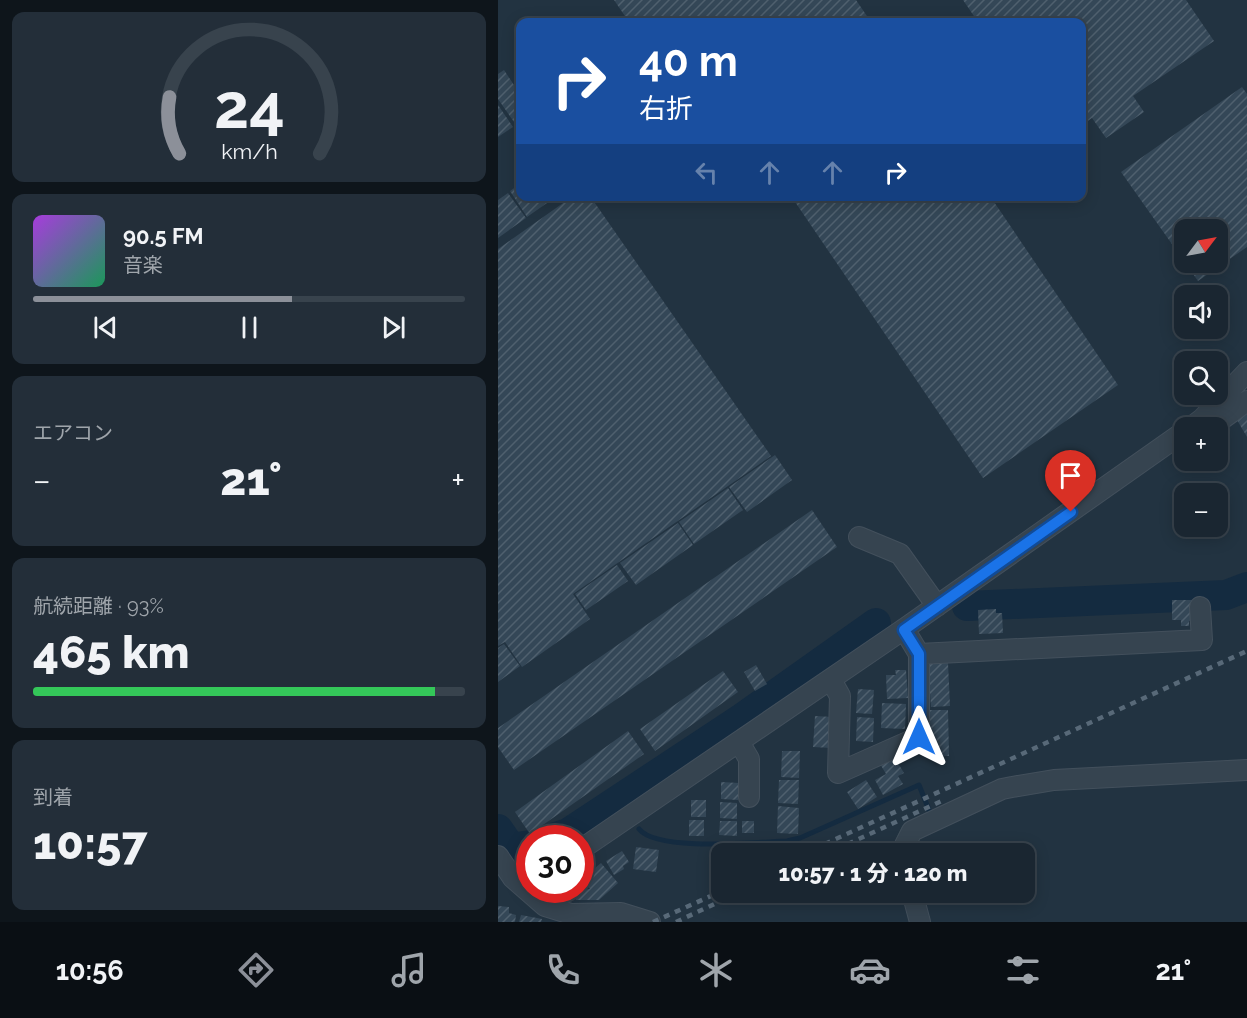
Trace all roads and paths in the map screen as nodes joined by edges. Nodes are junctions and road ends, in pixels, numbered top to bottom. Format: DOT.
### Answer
graph roads {
  1 [pos="1247,372"];
  2 [pos="1247,401"];
  3 [pos="1208,413"];
  4 [pos="1203,417"];
  5 [pos="1174,439"];
  6 [pos="859,537"];
  7 [pos="937,606"];
  8 [pos="1200,607"];
  9 [pos="904,630"];
  10 [pos="919,654"];
  11 [pos="831,680"];
  12 [pos="739,742"];
  13 [pos="1247,770"];
  14 [pos="749,797"];
  15 [pos="594,840"];
  16 [pos="906,843"];
  17 [pos="498,856"];
  18 [pos="513,877"];
  19 [pos="915,903"];
  20 [pos="650,922"];
  21 [pos="920,922"];
  1 -- 3 [label="street"];
  2 -- 3 [label="street"];
  3 -- 4 [label="street"];
  5 -- 7 [label="street"];
  6 -- 7 [label="street"];
  7 -- 9 [label="street"];
  8 -- 10 [label="street"];
  9 -- 10 [label="street"];
  9 -- 11 [label="street"];
  10 -- 11 [label="street"];
  11 -- 12 [label="street"];
  12 -- 14 [label="street"];
  12 -- 15 [label="street"];
  13 -- 16 [label="street"];
  17 -- 18 [label="street"];
  18 -- 20 [label="street"];
  19 -- 21 [label="street"];
}
